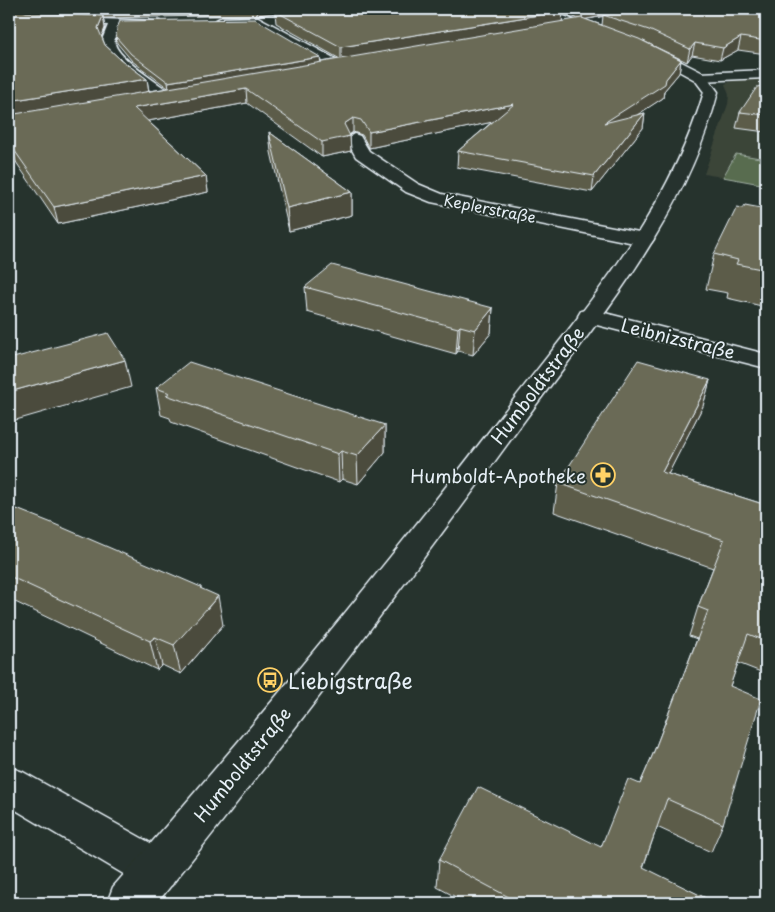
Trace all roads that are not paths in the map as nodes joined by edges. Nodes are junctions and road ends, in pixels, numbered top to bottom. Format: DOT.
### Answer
graph roads {
  1 [pos="536,9"];
  2 [pos="674,9"];
  3 [pos="274,18"];
  4 [pos="56,20"];
  5 [pos="258,20"];
  6 [pos="205,22"];
  7 [pos="116,23"];
  8 [pos="169,23"];
  9 [pos="576,25"];
  10 [pos="548,30"];
  11 [pos="614,37"];
  12 [pos="633,44"];
  13 [pos="319,69"];
  14 [pos="766,74"];
  15 [pos="700,77"];
  16 [pos="146,99"];
  17 [pos="354,140"];
  18 [pos="644,239"];
  19 [pos="589,316"];
  20 [pos="766,361"];
  21 [pos="9,785"];
  22 [pos="157,870"];
  23 [pos="128,903"];
  1 -- 9 [label="street"];
  2 -- 9 [label="street"];
  3 -- 5 [label="street"];
  4 -- 7 [label="street"];
  5 -- 6 [label="street"];
  5 -- 13 [label="street"];
  7 -- 8 [label="street"];
  7 -- 16 [label="street"];
  9 -- 10 [label="street"];
  9 -- 11 [label="street"];
  12 -- 15 [label="street"];
  14 -- 15 [label="street"];
  15 -- 18 [label="street, Humboldtstraße"];
  17 -- 18 [label="street, Keplerstraße"];
  18 -- 19 [label="street, Humboldtstraße"];
  19 -- 20 [label="street, Leibnizstraße"];
  19 -- 22 [label="street, Humboldtstraße"];
  21 -- 22 [label="street"];
  22 -- 23 [label="street, Humboldtstraße"];
}
